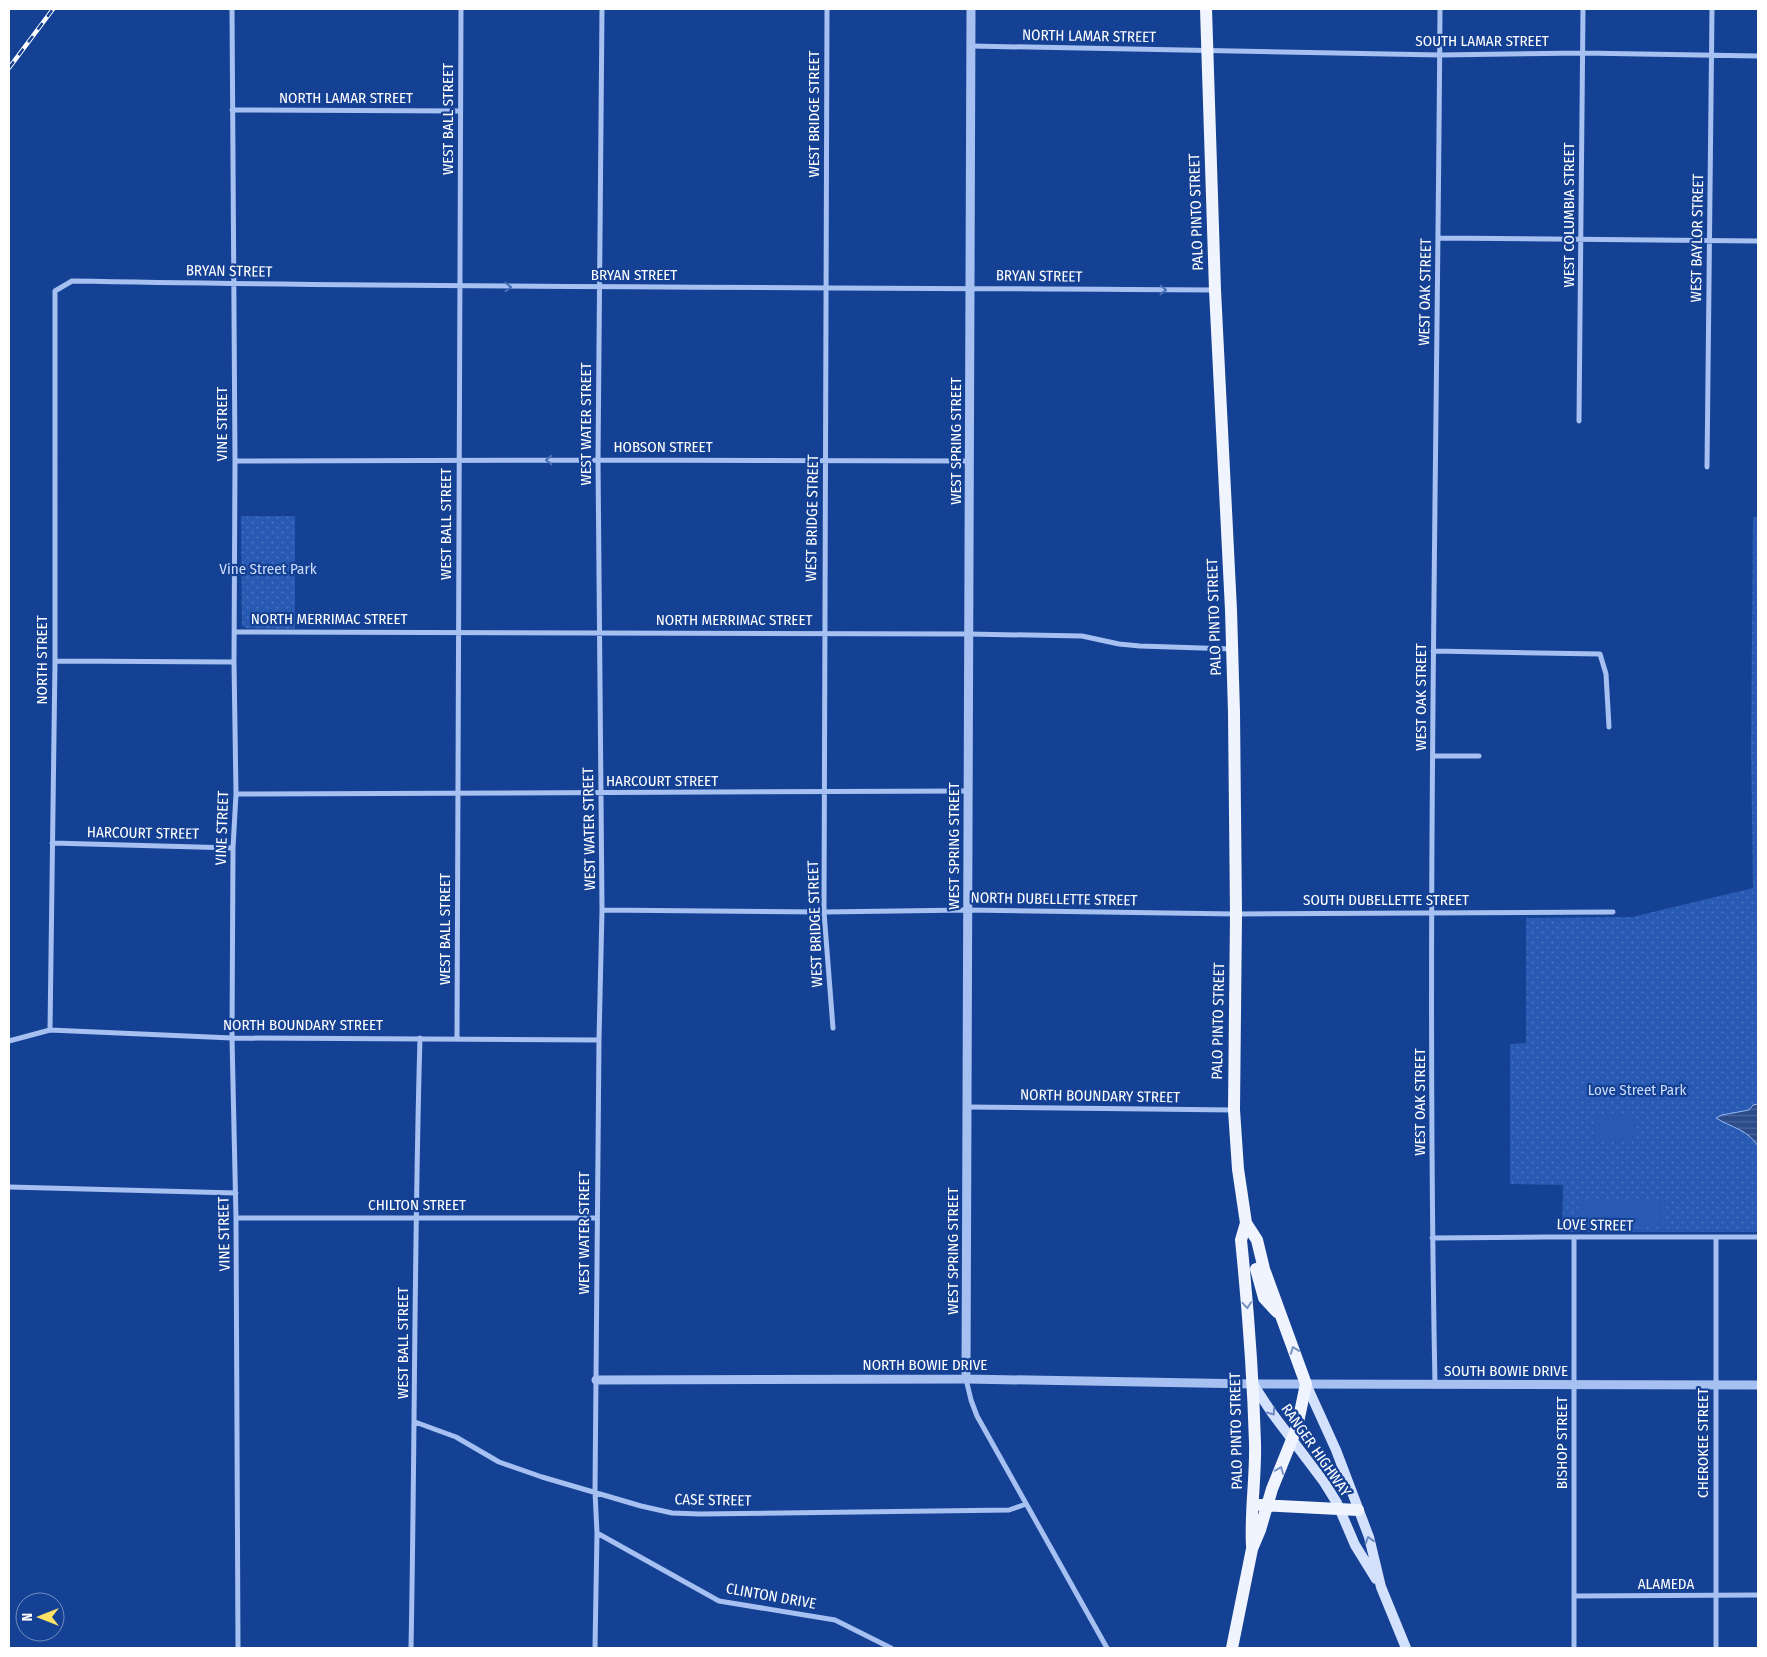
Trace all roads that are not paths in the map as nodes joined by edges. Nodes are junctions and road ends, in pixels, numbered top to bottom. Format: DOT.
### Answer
graph roads {
  1 [pos="232,9"];
  2 [pos="460,9"];
  3 [pos="602,9"];
  4 [pos="827,9"];
  5 [pos="971,9"];
  6 [pos="1206,9"];
  7 [pos="1440,9"];
  8 [pos="1583,9"];
  9 [pos="1712,9"];
  10 [pos="971,46"];
  11 [pos="1206,50"];
  12 [pos="1582,53"];
  13 [pos="1440,55"];
  14 [pos="1712,55"];
  15 [pos="1758,56"];
  16 [pos="232,110"];
  17 [pos="460,111"];
  18 [pos="1438,238"];
  19 [pos="1581,240"];
  20 [pos="1758,240"];
  21 [pos="1710,241"];
  22 [pos="234,284"];
  23 [pos="459,286"];
  24 [pos="599,287"];
  25 [pos="826,288"];
  26 [pos="970,288"];
  27 [pos="1215,290"];
  28 [pos="55,291"];
  29 [pos="1579,421"];
  30 [pos="459,460"];
  31 [pos="598,460"];
  32 [pos="826,460"];
  33 [pos="235,461"];
  34 [pos="970,461"];
  35 [pos="1707,467"];
  36 [pos="234,632"];
  37 [pos="459,632"];
  38 [pos="600,632"];
  39 [pos="824,632"];
  40 [pos="968,634"];
  41 [pos="1232,649"];
  42 [pos="1433,651"];
  43 [pos="55,661"];
  44 [pos="234,662"];
  45 [pos="1609,727"];
  46 [pos="1433,756"];
  47 [pos="1479,756"];
  48 [pos="968,791"];
  49 [pos="824,793"];
  50 [pos="236,794"];
  51 [pos="458,794"];
  52 [pos="601,794"];
  53 [pos="52,843"];
  54 [pos="233,848"];
  55 [pos="602,910"];
  56 [pos="967,910"];
  57 [pos="824,912"];
  58 [pos="1432,912"];
  59 [pos="1613,912"];
  60 [pos="1236,914"];
  61 [pos="833,1028"];
  62 [pos="50,1030"];
  63 [pos="232,1038"];
  64 [pos="420,1038"];
  65 [pos="457,1040"];
  66 [pos="598,1040"];
  67 [pos="9,1041"];
  68 [pos="967,1107"];
  69 [pos="1234,1110"];
  70 [pos="9,1187"];
  71 [pos="236,1193"];
  72 [pos="236,1218"];
  73 [pos="415,1218"];
  74 [pos="597,1218"];
  75 [pos="1246,1223"];
  76 [pos="1758,1237"];
  77 [pos="1432,1238"];
  78 [pos="1574,1238"];
  79 [pos="1716,1238"];
  80 [pos="1255,1269"];
  81 [pos="966,1379"];
  82 [pos="596,1380"];
  83 [pos="1253,1384"];
  84 [pos="1306,1384"];
  85 [pos="1436,1385"];
  86 [pos="1716,1385"];
  87 [pos="1758,1385"];
  88 [pos="1575,1386"];
  89 [pos="415,1422"];
  90 [pos="1292,1438"];
  91 [pos="1255,1445"];
  92 [pos="595,1492"];
  93 [pos="1026,1504"];
  94 [pos="1253,1505"];
  95 [pos="1267,1506"];
  96 [pos="1339,1509"];
  97 [pos="1358,1510"];
  98 [pos="597,1533"];
  99 [pos="1252,1549"];
  100 [pos="1381,1587"];
  101 [pos="1758,1595"];
  102 [pos="1574,1596"];
  103 [pos="1716,1596"];
  104 [pos="238,1648"];
  105 [pos="411,1648"];
  106 [pos="595,1648"];
  107 [pos="891,1648"];
  108 [pos="1107,1648"];
  109 [pos="1232,1648"];
  110 [pos="1406,1648"];
  111 [pos="1574,1648"];
  112 [pos="1716,1648"];
  1 -- 16 [label="street, VINE STREET"];
  2 -- 17 [label="street, WEST BALL STREET"];
  3 -- 24 [label="street, WEST WATER STREET"];
  4 -- 25 [label="street, WEST BRIDGE STREET"];
  5 -- 10 [label="street, WEST SPRING STREET"];
  6 -- 11 [label="main road, PALO PINTO STREET"];
  7 -- 13 [label="street, WEST OAK STREET"];
  8 -- 12 [label="street, WEST COLUMBIA STREET"];
  9 -- 14 [label="street, WEST BAYLOR STREET"];
  10 -- 11 [label="street, NORTH LAMAR STREET"];
  10 -- 26 [label="street, WEST SPRING STREET"];
  11 -- 13 [label="street, SOUTH LAMAR STREET"];
  11 -- 27 [label="main road, PALO PINTO STREET"];
  12 -- 13 [label="street, SOUTH LAMAR STREET"];
  12 -- 14 [label="street, SOUTH LAMAR STREET"];
  12 -- 19 [label="street, WEST COLUMBIA STREET"];
  13 -- 18 [label="street, WEST OAK STREET"];
  14 -- 15 [label="street, SOUTH LAMAR STREET"];
  14 -- 21 [label="street, WEST BAYLOR STREET"];
  16 -- 17 [label="street, NORTH LAMAR STREET"];
  16 -- 22 [label="street, VINE STREET"];
  17 -- 23 [label="street, WEST BALL STREET"];
  18 -- 19 [label="street"];
  18 -- 42 [label="street, WEST OAK STREET"];
  19 -- 21 [label="street"];
  19 -- 29 [label="street, WEST COLUMBIA STREET"];
  20 -- 21 [label="street"];
  21 -- 35 [label="street, WEST BAYLOR STREET"];
  22 -- 23 [label="street, BRYAN STREET"];
  22 -- 28 [label="street, BRYAN STREET"];
  22 -- 33 [label="street, VINE STREET"];
  23 -- 24 [label="street, BRYAN STREET, one-way"];
  23 -- 30 [label="street, WEST BALL STREET"];
  24 -- 25 [label="street, BRYAN STREET"];
  24 -- 31 [label="street, WEST WATER STREET"];
  25 -- 26 [label="street, BRYAN STREET"];
  25 -- 32 [label="street, WEST BRIDGE STREET"];
  26 -- 27 [label="street, BRYAN STREET, one-way"];
  26 -- 34 [label="street, WEST SPRING STREET"];
  27 -- 41 [label="main road, PALO PINTO STREET"];
  28 -- 43 [label="street, NORTH STREET"];
  31 -- 30 [label="street, HOBSON STREET, one-way"];
  30 -- 33 [label="street, HOBSON STREET"];
  30 -- 37 [label="street, WEST BALL STREET"];
  31 -- 32 [label="street, HOBSON STREET"];
  31 -- 38 [label="street, WEST WATER STREET"];
  32 -- 34 [label="street, HOBSON STREET"];
  32 -- 39 [label="street, WEST BRIDGE STREET"];
  33 -- 36 [label="street, VINE STREET"];
  34 -- 40 [label="street, WEST SPRING STREET"];
  36 -- 37 [label="street, NORTH MERRIMAC STREET"];
  36 -- 44 [label="street, VINE STREET"];
  37 -- 38 [label="street, NORTH MERRIMAC STREET"];
  37 -- 51 [label="street, WEST BALL STREET"];
  38 -- 39 [label="street, NORTH MERRIMAC STREET"];
  38 -- 52 [label="street, WEST WATER STREET"];
  39 -- 40 [label="street, NORTH MERRIMAC STREET"];
  39 -- 49 [label="street, WEST BRIDGE STREET"];
  40 -- 41 [label="street, NORTH MERRIMAC STREET"];
  40 -- 48 [label="street, WEST SPRING STREET"];
  41 -- 60 [label="main road, PALO PINTO STREET"];
  42 -- 45 [label="street"];
  42 -- 46 [label="street, WEST OAK STREET"];
  43 -- 44 [label="street"];
  43 -- 53 [label="street, NORTH STREET"];
  44 -- 50 [label="street, VINE STREET"];
  46 -- 47 [label="street"];
  46 -- 58 [label="street, WEST OAK STREET"];
  48 -- 49 [label="street, HARCOURT STREET"];
  48 -- 56 [label="street, WEST SPRING STREET"];
  49 -- 52 [label="street, HARCOURT STREET"];
  49 -- 57 [label="street, WEST BRIDGE STREET"];
  50 -- 51 [label="street, HARCOURT STREET"];
  50 -- 54 [label="street, VINE STREET"];
  51 -- 52 [label="street, HARCOURT STREET"];
  51 -- 65 [label="street, WEST BALL STREET"];
  52 -- 55 [label="street, WEST WATER STREET"];
  53 -- 54 [label="street, HARCOURT STREET"];
  53 -- 62 [label="street, NORTH STREET"];
  54 -- 63 [label="street, VINE STREET"];
  55 -- 57 [label="street, NORTH DUBELLETTE STREET"];
  55 -- 66 [label="street, WEST WATER STREET"];
  56 -- 57 [label="street, NORTH DUBELLETTE STREET"];
  56 -- 60 [label="street, NORTH DUBELLETTE STREET"];
  56 -- 68 [label="street, WEST SPRING STREET"];
  57 -- 61 [label="street, WEST BRIDGE STREET"];
  58 -- 59 [label="street, SOUTH DUBELLETTE STREET"];
  58 -- 60 [label="street, SOUTH DUBELLETTE STREET"];
  58 -- 77 [label="street, WEST OAK STREET"];
  60 -- 69 [label="main road, PALO PINTO STREET"];
  62 -- 63 [label="street, NORTH BOUNDARY STREET"];
  62 -- 67 [label="street, NORTH BOUNDARY STREET"];
  63 -- 64 [label="street, NORTH BOUNDARY STREET"];
  63 -- 71 [label="street, VINE STREET"];
  64 -- 65 [label="street, NORTH BOUNDARY STREET"];
  64 -- 73 [label="street, WEST BALL STREET"];
  65 -- 66 [label="street, NORTH BOUNDARY STREET"];
  66 -- 74 [label="street, WEST WATER STREET"];
  68 -- 69 [label="street, NORTH BOUNDARY STREET"];
  68 -- 81 [label="street, WEST SPRING STREET"];
  69 -- 75 [label="main road, PALO PINTO STREET"];
  70 -- 71 [label="street"];
  71 -- 72 [label="street, VINE STREET"];
  72 -- 73 [label="street, CHILTON STREET"];
  72 -- 104 [label="street, VINE STREET"];
  73 -- 74 [label="street, CHILTON STREET"];
  73 -- 89 [label="street, WEST BALL STREET"];
  74 -- 82 [label="street, WEST WATER STREET"];
  75 -- 80 [label="main road, PALO PINTO STREET"];
  75 -- 80 [label="main road, PALO PINTO STREET"];
  76 -- 79 [label="street, LOVE STREET"];
  77 -- 78 [label="street, LOVE STREET"];
  77 -- 85 [label="street, WEST OAK STREET"];
  78 -- 79 [label="street, LOVE STREET"];
  78 -- 88 [label="street, BISHOP STREET"];
  79 -- 86 [label="street, CHEROKEE STREET"];
  80 -- 83 [label="main road, PALO PINTO STREET, one-way"];
  84 -- 80 [label="main road, PALO PINTO STREET, one-way"];
  81 -- 82 [label="street, NORTH BOWIE DRIVE"];
  81 -- 83 [label="street, NORTH BOWIE DRIVE"];
  81 -- 93 [label="street, WEST SPRING STREET"];
  82 -- 92 [label="street, WEST WATER STREET"];
  83 -- 84 [label="street, SOUTH BOWIE DRIVE"];
  83 -- 90 [label="main road, RANGER HIGHWAY, one-way"];
  83 -- 91 [label="main road, PALO PINTO STREET"];
  84 -- 85 [label="street, SOUTH BOWIE DRIVE"];
  84 -- 90 [label="main road"];
  84 -- 97 [label="main road, RANGER HIGHWAY"];
  85 -- 88 [label="street, SOUTH BOWIE DRIVE"];
  86 -- 87 [label="street, SOUTH BOWIE DRIVE"];
  86 -- 88 [label="street, SOUTH BOWIE DRIVE"];
  86 -- 103 [label="street, CHEROKEE STREET"];
  88 -- 102 [label="street, BISHOP STREET"];
  89 -- 92 [label="street, CASE STREET"];
  89 -- 105 [label="street, WEST BALL STREET"];
  95 -- 90 [label="main road, one-way"];
  90 -- 96 [label="main road, RANGER HIGHWAY"];
  91 -- 94 [label="main road, PALO PINTO STREET"];
  91 -- 95 [label="main road"];
  92 -- 93 [label="street, CASE STREET"];
  92 -- 98 [label="street, WEST WATER STREET"];
  93 -- 108 [label="street, WEST SPRING STREET"];
  94 -- 95 [label="main road"];
  94 -- 99 [label="main road, PALO PINTO STREET"];
  95 -- 96 [label="main road"];
  95 -- 99 [label="main road"];
  96 -- 97 [label="main road"];
  96 -- 100 [label="main road, RANGER HIGHWAY"];
  100 -- 97 [label="main road, RANGER HIGHWAY, one-way"];
  98 -- 106 [label="street, WEST WATER STREET"];
  98 -- 107 [label="street, CLINTON DRIVE"];
  99 -- 109 [label="main road"];
  100 -- 110 [label="main road, RANGER HIGHWAY"];
  101 -- 103 [label="street, ALAMEDA"];
  102 -- 103 [label="street, ALAMEDA"];
  102 -- 111 [label="street, BISHOP STREET"];
  103 -- 112 [label="street, CHEROKEE STREET"];
}
